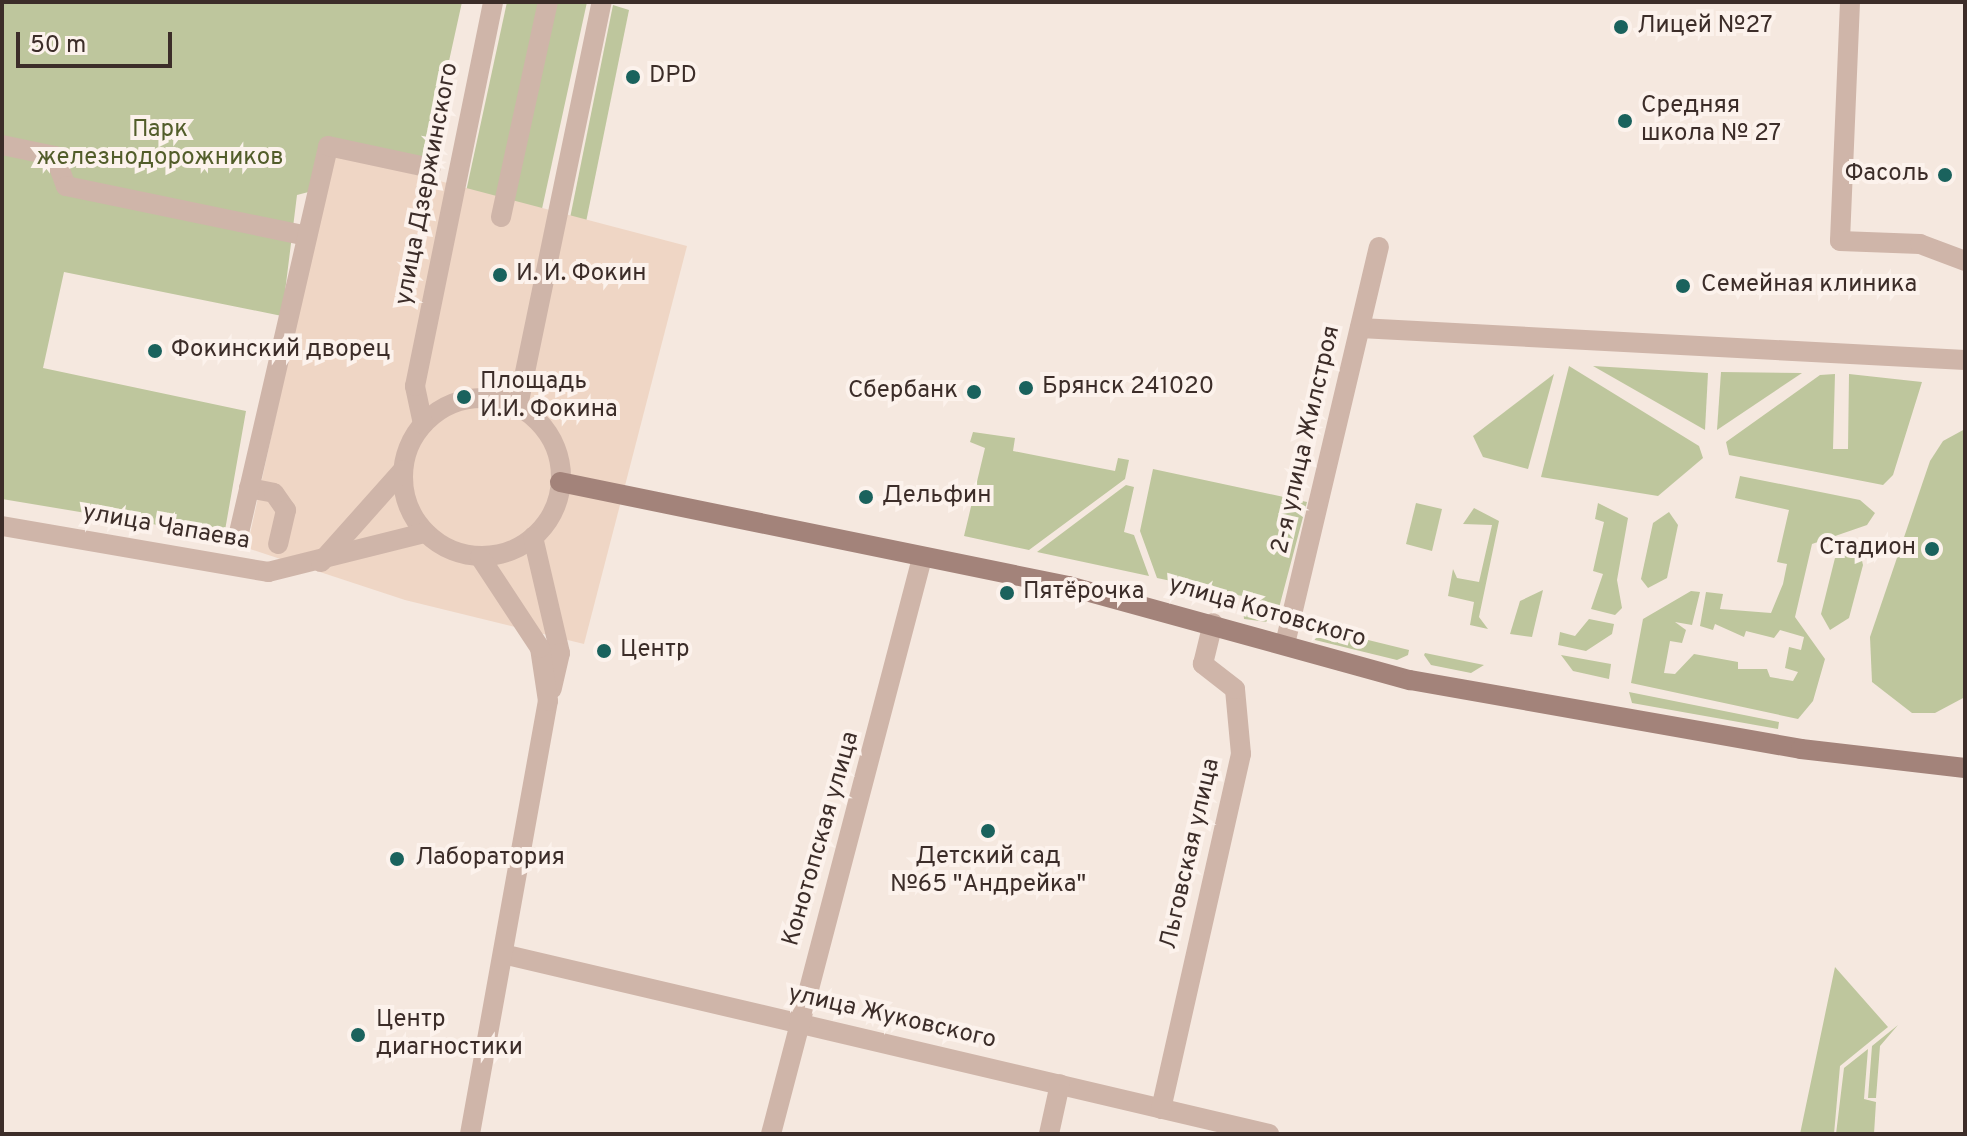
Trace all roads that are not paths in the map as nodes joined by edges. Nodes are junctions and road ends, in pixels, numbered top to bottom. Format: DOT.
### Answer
graph roads {
  1 [pos="493,2"];
  2 [pos="548,2"];
  3 [pos="602,2"];
  4 [pos="1850,2"];
  5 [pos="2,145"];
  6 [pos="431,168"];
  7 [pos="501,217"];
  8 [pos="307,236"];
  9 [pos="1379,247"];
  10 [pos="1965,261"];
  11 [pos="1360,328"];
  12 [pos="1965,360"];
  13 [pos="518,406"];
  14 [pos="423,424"];
  15 [pos="403,470"];
  16 [pos="560,482"];
  17 [pos="249,488"];
  18 [pos="2,526"];
  19 [pos="425,533"];
  20 [pos="238,537"];
  21 [pos="533,537"];
  22 [pos="278,544"];
  23 [pos="480,557"];
  24 [pos="922,558"];
  25 [pos="321,562"];
  26 [pos="1213,623"];
  27 [pos="1285,644"];
  28 [pos="551,686"];
  29 [pos="1965,768"];
  30 [pos="503,954"];
  31 [pos="798,1023"];
  32 [pos="1060,1084"];
  33 [pos="1161,1109"];
  34 [pos="470,1134"];
  35 [pos="771,1134"];
  36 [pos="1049,1134"];
  37 [pos="1269,1134"];
  1 -- 14 [label="street, улица Дзержинского"];
  2 -- 7 [label="street"];
  3 -- 13 [label="street"];
  4 -- 10 [label="street"];
  5 -- 8 [label="street"];
  6 -- 8 [label="street"];
  8 -- 17 [label="street"];
  9 -- 11 [label="street, 2-я улица Жилстроя"];
  11 -- 12 [label="street"];
  11 -- 27 [label="street, 2-я улица Жилстроя"];
  13 -- 14 [label="street"];
  13 -- 16 [label="street"];
  14 -- 15 [label="street"];
  15 -- 19 [label="street"];
  15 -- 25 [label="street"];
  16 -- 21 [label="street"];
  16 -- 24 [label="street, улица Котовского"];
  17 -- 20 [label="street"];
  17 -- 22 [label="street"];
  18 -- 25 [label="street, улица Чапаева"];
  19 -- 23 [label="street"];
  19 -- 25 [label="street, улица Чапаева"];
  21 -- 23 [label="street"];
  21 -- 28 [label="street"];
  23 -- 28 [label="street"];
  24 -- 26 [label="street, улица Котовского"];
  24 -- 31 [label="street, Конотопская улица"];
  26 -- 27 [label="street, улица Котовского"];
  26 -- 33 [label="street, Льговская улица"];
  27 -- 29 [label="street, улица Котовского"];
  28 -- 30 [label="street"];
  30 -- 31 [label="street, улица Жуковского"];
  30 -- 34 [label="street"];
  31 -- 32 [label="street, улица Жуковского"];
  31 -- 35 [label="street, Конотопская улица"];
  32 -- 33 [label="street, улица Жуковского"];
  32 -- 36 [label="street"];
  33 -- 37 [label="street, улица Жуковского"];
}
